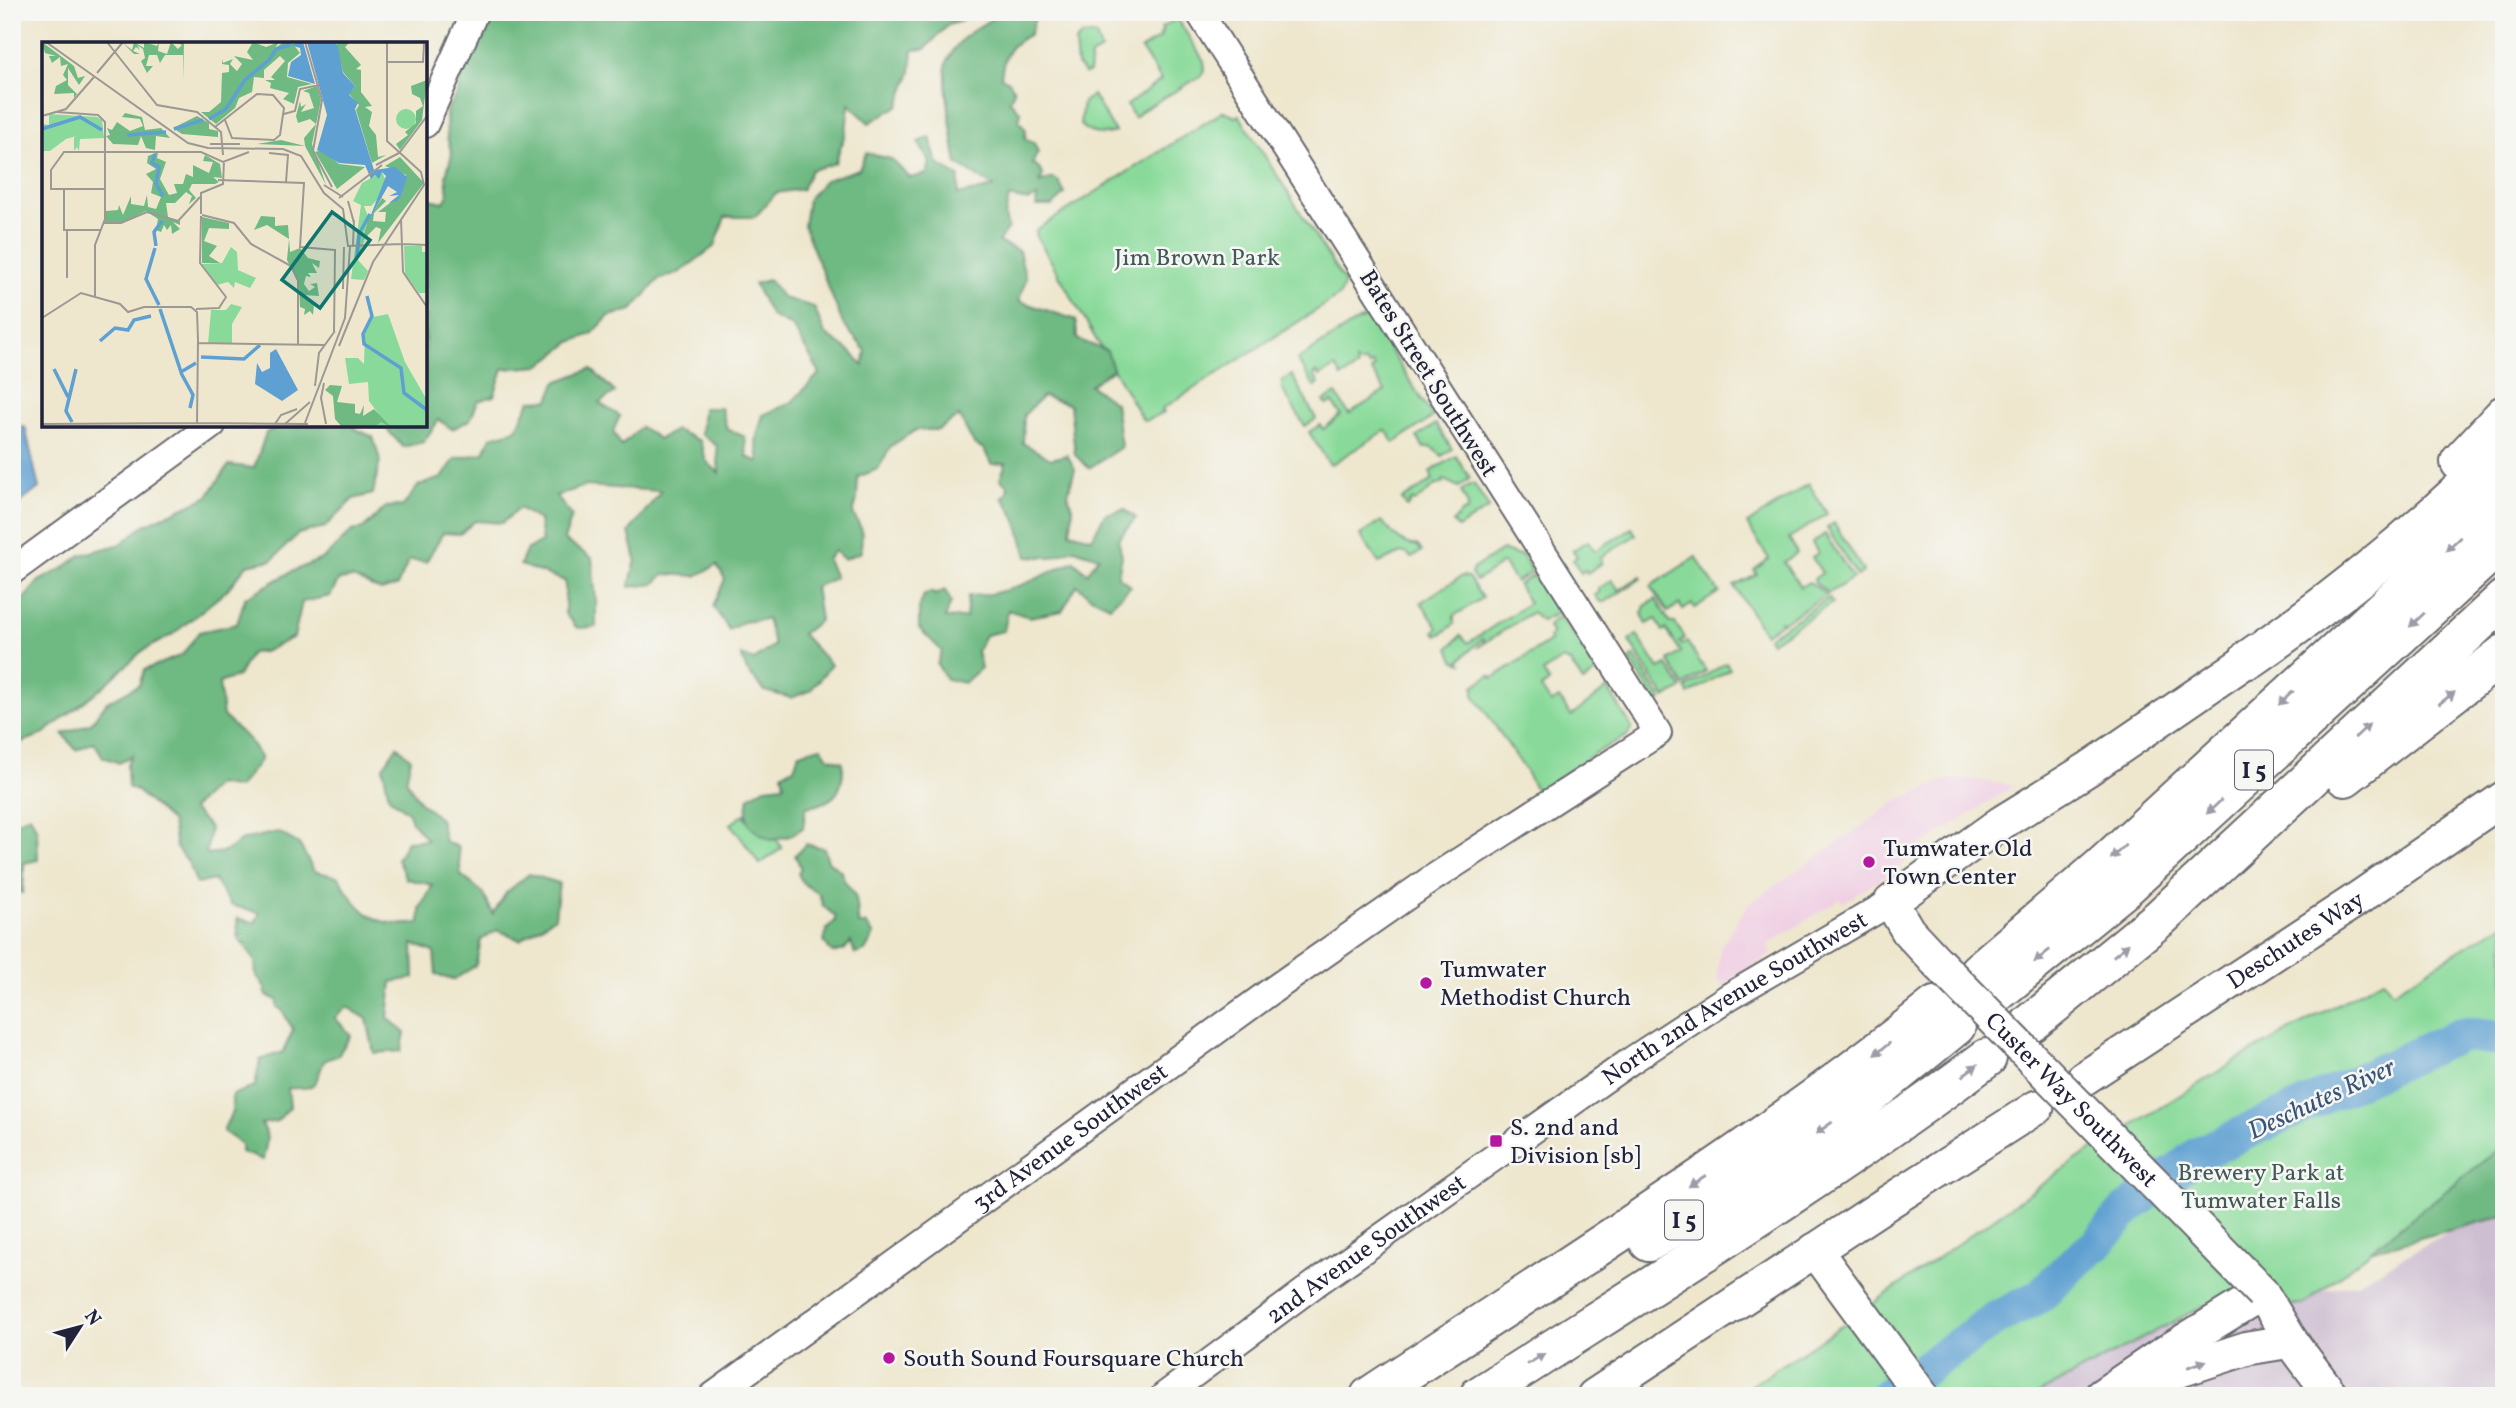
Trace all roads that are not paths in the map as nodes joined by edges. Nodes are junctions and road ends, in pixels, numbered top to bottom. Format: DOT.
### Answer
graph roads {
  1 [pos="475,12"];
  2 [pos="1199,12"];
  3 [pos="427,120"];
  4 [pos="2504,415"];
  5 [pos="209,427"];
  6 [pos="2504,449"];
  7 [pos="2504,498"];
  8 [pos="2504,540"];
  9 [pos="12,571"];
  10 [pos="2351,586"];
  11 [pos="2504,599"];
  12 [pos="2504,654"];
  13 [pos="2249,659"];
  14 [pos="1658,733"];
  15 [pos="2504,798"];
  16 [pos="1891,902"];
  17 [pos="2160,918"];
  18 [pos="2030,1024"];
  19 [pos="1987,1058"];
  20 [pos="2083,1079"];
  21 [pos="1570,1104"];
  22 [pos="2037,1107"];
  23 [pos="1815,1250"];
  24 [pos="2262,1293"];
  25 [pos="2291,1341"];
  26 [pos="2105,1394"];
  27 [pos="713,1396"];
  28 [pos="1164,1396"];
  29 [pos="1370,1396"];
  30 [pos="1400,1396"];
  31 [pos="1479,1396"];
  32 [pos="1594,1396"];
  33 [pos="1922,1396"];
  34 [pos="2332,1396"];
  1 -- 3 [label="street"];
  2 -- 14 [label="street, Bates Street Southwest"];
  4 -- 10 [label="highway"];
  5 -- 9 [label="street"];
  6 -- 10 [label="highway"];
  7 -- 8 [label="highway, I 5"];
  10 -- 13 [label="highway"];
  17 -- 11 [label="highway, I 5, one-way"];
  17 -- 12 [label="highway, one-way"];
  13 -- 16 [label="main road, North 2nd Avenue Southwest"];
  14 -- 27 [label="street, 3rd Avenue Southwest"];
  15 -- 20 [label="main road, Deschutes Way"];
  16 -- 21 [label="street, North 2nd Avenue Southwest"];
  16 -- 24 [label="main road, Custer Way Southwest, bridge"];
  18 -- 17 [label="highway, I 5, one-way"];
  31 -- 19 [label="highway, I 5, one-way"];
  21 -- 28 [label="street, 2nd Avenue Southwest"];
  22 -- 23 [label="main road"];
  23 -- 32 [label="main road"];
  23 -- 33 [label="main road"];
  24 -- 25 [label="main road, Custer Way Southwest"];
  24 -- 26 [label="main road"];
  26 -- 25 [label="main road, one-way"];
  25 -- 34 [label="main road, Custer Way Southwest"];
  29 -- 30 [label="highway, I 5"];
}
